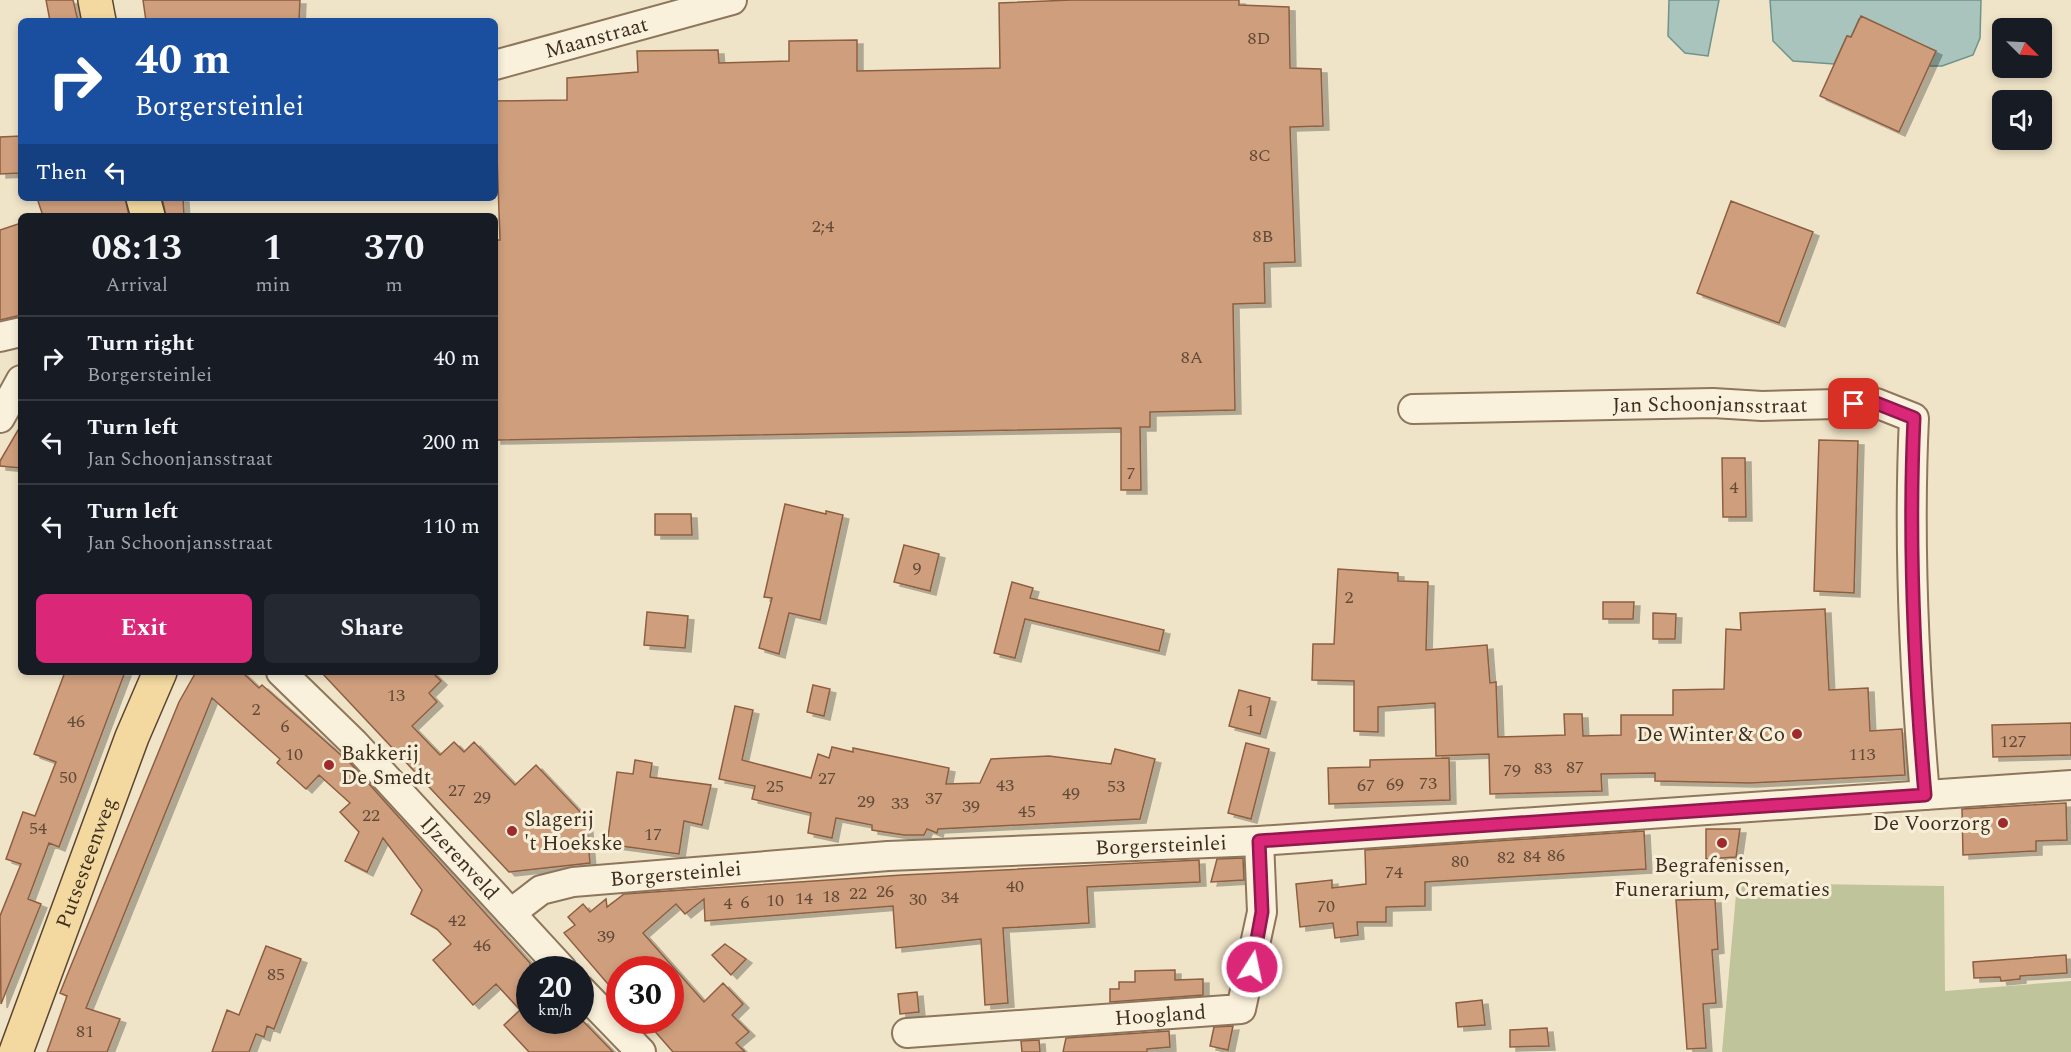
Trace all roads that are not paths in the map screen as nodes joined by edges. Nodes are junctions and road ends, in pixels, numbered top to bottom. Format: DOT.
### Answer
graph roads {
  1 [pos="95,0"];
  2 [pos="732,0"];
  3 [pos="98,18"];
  4 [pos="498,64"];
  5 [pos="18,334"];
  6 [pos="0,337"];
  7 [pos="18,386"];
  8 [pos="1413,409"];
  9 [pos="0,418"];
  10 [pos="158,675"];
  11 [pos="284,675"];
  12 [pos="2071,785"];
  13 [pos="1925,795"];
  14 [pos="1259,841"];
  15 [pos="511,913"];
  16 [pos="550,956"];
  17 [pos="594,1003"];
  18 [pos="907,1033"];
  19 [pos="16,1052"];
  20 [pos="641,1052"];
  1 -- 3 [label="main road"];
  2 -- 4 [label="street, Maanstraat"];
  5 -- 6 [label="street"];
  7 -- 9 [label="street"];
  8 -- 13 [label="street, Jan Schoonjansstraat"];
  10 -- 19 [label="main road, Putsesteenweg"];
  11 -- 15 [label="street, IJzerenveld"];
  12 -- 13 [label="street, Borgersteinlei"];
  13 -- 14 [label="street, Borgersteinlei"];
  14 -- 15 [label="street, Borgersteinlei"];
  14 -- 18 [label="street, Hoogland"];
  15 -- 16 [label="street, IJzerenveld"];
  17 -- 20 [label="street"];
}
